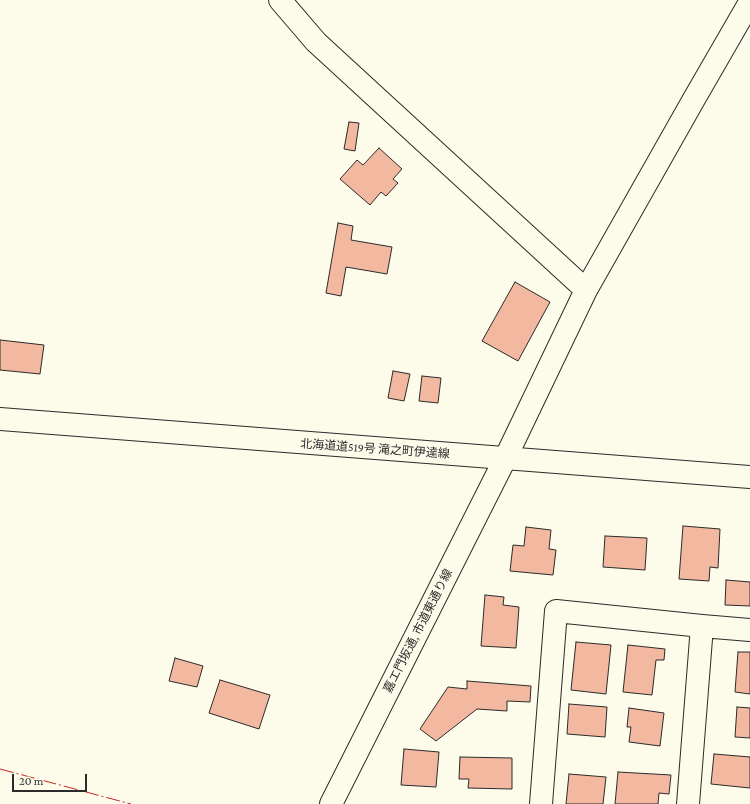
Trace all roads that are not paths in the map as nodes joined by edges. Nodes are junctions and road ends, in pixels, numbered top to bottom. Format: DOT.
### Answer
graph roads {
  1 [pos="280,0"];
  2 [pos="750,2"];
  3 [pos="586,290"];
  4 [pos="0,420"];
  5 [pos="505,459"];
  6 [pos="750,477"];
  7 [pos="702,626"];
  8 [pos="750,630"];
  9 [pos="331,804"];
  10 [pos="541,804"];
  11 [pos="688,804"];
  1 -- 3 [label="street"];
  2 -- 3 [label="street, 嘉エ門坂通, 市道東通り線"];
  3 -- 5 [label="street, 嘉エ門坂通, 市道東通り線"];
  4 -- 5 [label="street, 北海道道519号 滝之町伊達線"];
  5 -- 6 [label="street, 北海道道519号 滝之町伊達線"];
  5 -- 9 [label="street, 嘉エ門坂通, 市道東通り線"];
  7 -- 8 [label="street"];
  7 -- 10 [label="street"];
  7 -- 11 [label="street"];
}
